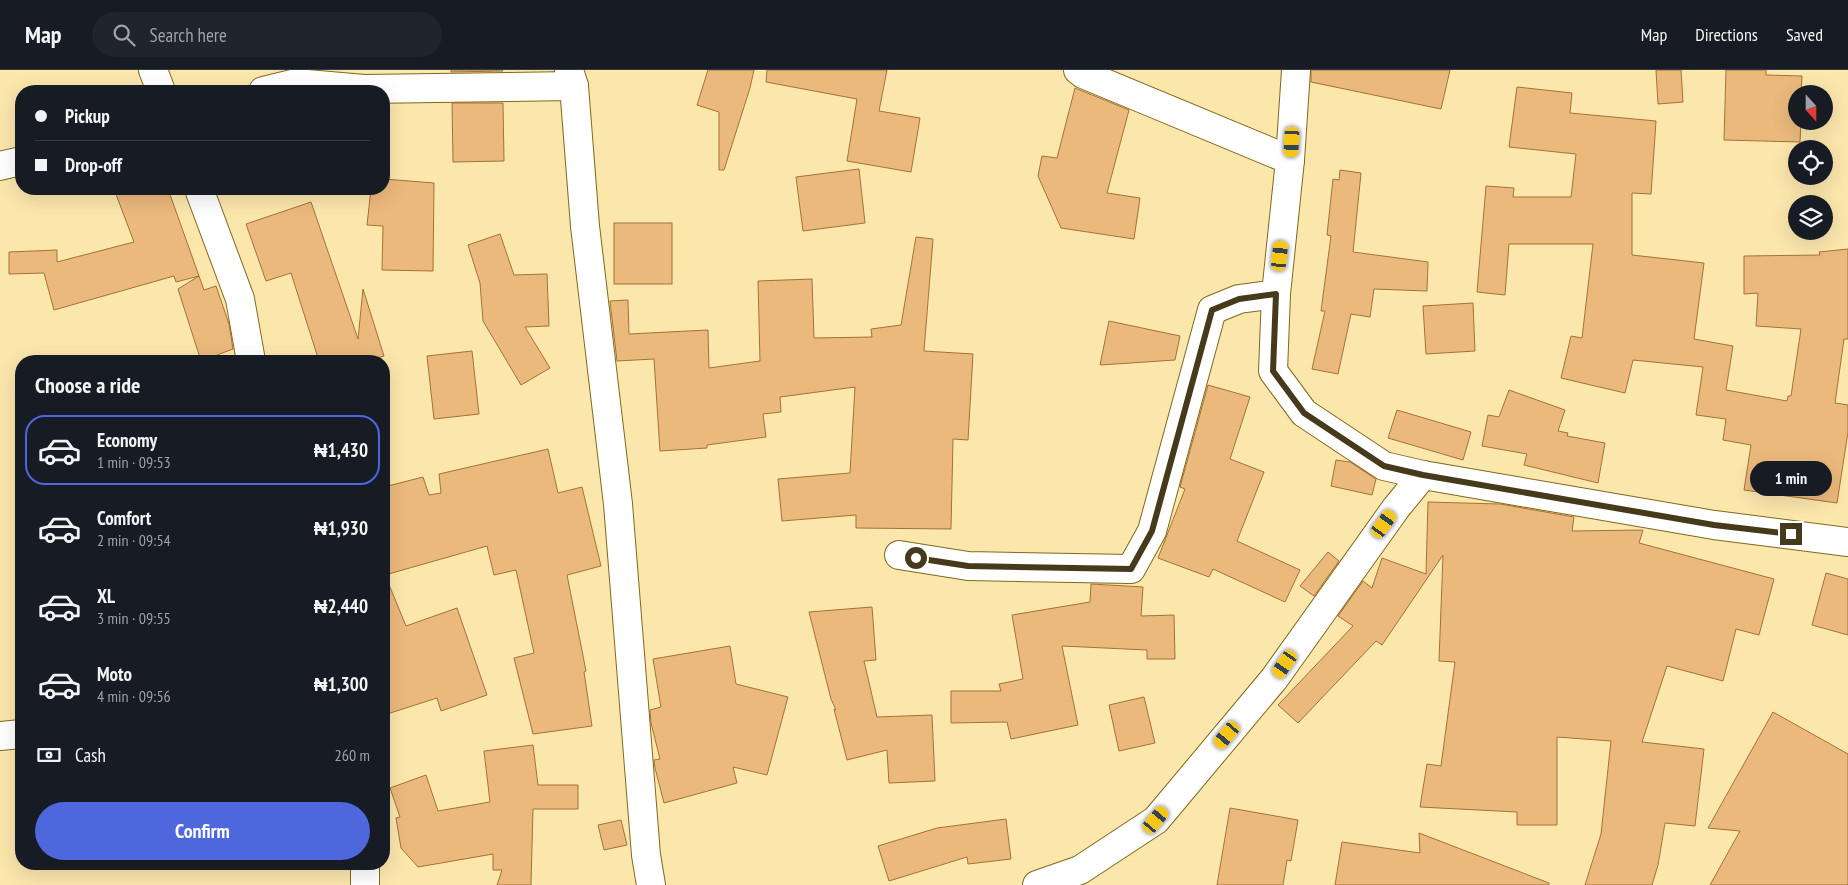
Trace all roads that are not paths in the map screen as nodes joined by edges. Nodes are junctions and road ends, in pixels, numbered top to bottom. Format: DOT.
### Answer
graph roads {
  1 [pos="153,70"];
  2 [pos="1078,70"];
  3 [pos="1296,70"];
  4 [pos="302,76"];
  5 [pos="572,78"];
  6 [pos="159,85"];
  7 [pos="279,85"];
  8 [pos="345,85"];
  9 [pos="390,88"];
  10 [pos="1290,160"];
  11 [pos="15,163"];
  12 [pos="0,166"];
  13 [pos="201,195"];
  14 [pos="1276,294"];
  15 [pos="250,355"];
  16 [pos="1423,475"];
  17 [pos="1848,542"];
  18 [pos="898,555"];
  19 [pos="15,735"];
  20 [pos="0,736"];
  21 [pos="365,870"];
  22 [pos="365,885"];
  23 [pos="651,885"];
  24 [pos="1037,885"];
  1 -- 6 [label="street"];
  2 -- 10 [label="street"];
  3 -- 10 [label="street"];
  4 -- 7 [label="street"];
  4 -- 8 [label="street"];
  5 -- 9 [label="street"];
  5 -- 23 [label="street"];
  10 -- 14 [label="street"];
  11 -- 12 [label="street"];
  13 -- 15 [label="street"];
  14 -- 16 [label="street"];
  14 -- 18 [label="street"];
  16 -- 17 [label="street"];
  16 -- 24 [label="street"];
  19 -- 20 [label="street"];
  21 -- 22 [label="street"];
}
